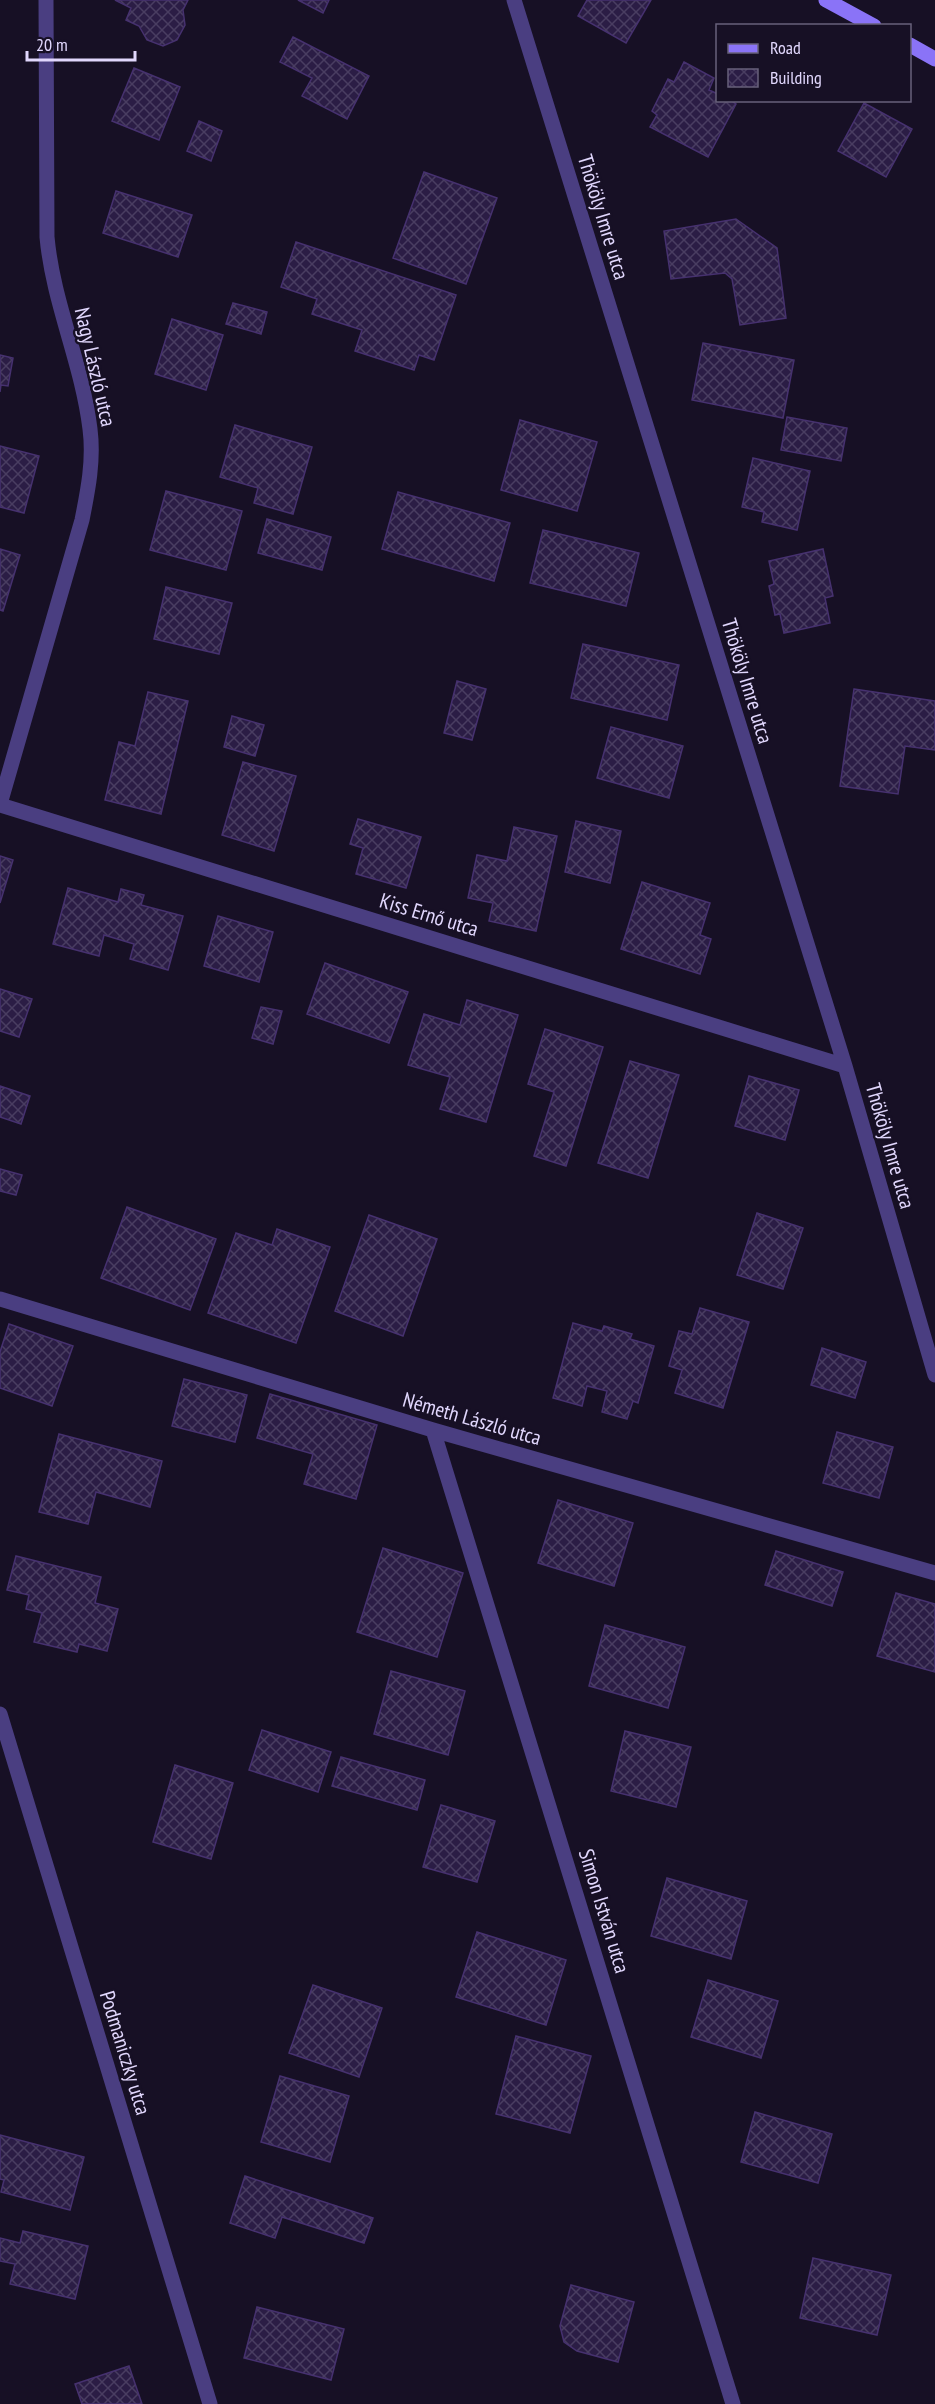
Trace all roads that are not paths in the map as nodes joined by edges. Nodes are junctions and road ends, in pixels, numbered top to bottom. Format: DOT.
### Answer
graph roads {
  1 [pos="46,0"];
  2 [pos="514,0"];
  3 [pos="826,0"];
  4 [pos="870,24"];
  5 [pos="911,46"];
  6 [pos="935,58"];
  7 [pos="0,804"];
  8 [pos="845,1066"];
  9 [pos="0,1299"];
  10 [pos="935,1375"];
  11 [pos="433,1430"];
  12 [pos="935,1573"];
  13 [pos="0,1714"];
  14 [pos="210,2404"];
  15 [pos="733,2404"];
  1 -- 7 [label="street, Nagy László utca"];
  2 -- 8 [label="street, Thököly Imre utca"];
  3 -- 4 [label="main road"];
  5 -- 6 [label="main road"];
  7 -- 8 [label="street, Kiss Ernő utca"];
  8 -- 10 [label="street, Thököly Imre utca"];
  9 -- 11 [label="street, Németh László utca"];
  11 -- 12 [label="street, Németh László utca"];
  11 -- 15 [label="street, Simon István utca"];
  13 -- 14 [label="street, Podmaniczky utca"];
}
